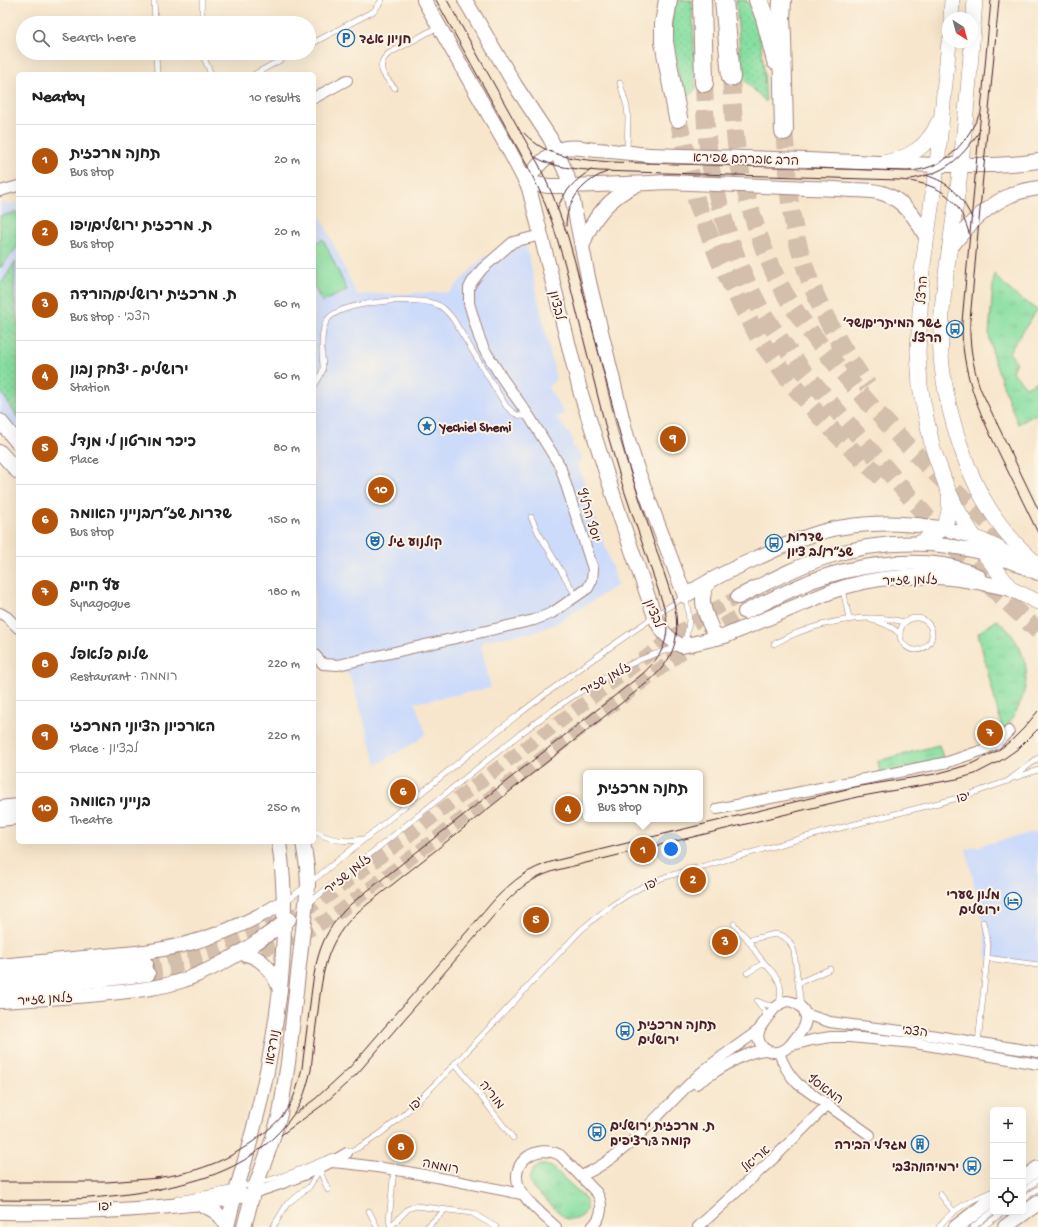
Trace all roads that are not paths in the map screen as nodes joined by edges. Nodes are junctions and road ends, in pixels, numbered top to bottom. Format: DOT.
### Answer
graph roads {
  1 [pos="154,0"];
  2 [pos="202,0"];
  3 [pos="382,0"];
  4 [pos="424,0"];
  5 [pos="465,0"];
  6 [pos="702,0"];
  7 [pos="724,0"];
  8 [pos="782,0"];
  9 [pos="952,0"];
  10 [pos="975,0"];
  11 [pos="759,1"];
  12 [pos="662,8"];
  13 [pos="951,12"];
  14 [pos="974,12"];
  15 [pos="155,16"];
  16 [pos="202,16"];
  17 [pos="439,26"];
  18 [pos="316,41"];
  19 [pos="948,48"];
  20 [pos="971,48"];
  21 [pos="156,60"];
  22 [pos="205,60"];
  23 [pos="281,60"];
  24 [pos="157,72"];
  25 [pos="210,72"];
  26 [pos="260,72"];
  27 [pos="731,77"];
  28 [pos="347,80"];
  29 [pos="620,83"];
  30 [pos="704,83"];
  31 [pos="395,88"];
  32 [pos="783,91"];
  33 [pos="316,97"];
  34 [pos="942,112"];
  35 [pos="678,118"];
  36 [pos="784,131"];
  37 [pos="557,151"];
  38 [pos="627,153"];
  39 [pos="1038,161"];
  40 [pos="883,163"];
  41 [pos="936,165"];
  42 [pos="961,165"];
  43 [pos="527,183"];
  44 [pos="644,183"];
  45 [pos="570,186"];
  46 [pos="1038,188"];
  47 [pos="541,235"];
  48 [pos="926,237"];
  49 [pos="582,248"];
  50 [pos="949,250"];
  51 [pos="316,383"];
  52 [pos="529,416"];
  53 [pos="0,421"];
  54 [pos="16,440"];
  55 [pos="0,452"];
  56 [pos="16,470"];
  57 [pos="947,488"];
  58 [pos="531,516"];
  59 [pos="941,529"];
  60 [pos="972,536"];
  61 [pos="920,543"];
  62 [pos="983,552"];
  63 [pos="1035,569"];
  64 [pos="711,579"];
  65 [pos="843,587"];
  66 [pos="1011,589"];
  67 [pos="576,596"];
  68 [pos="684,596"];
  69 [pos="738,597"];
  70 [pos="1038,602"];
  71 [pos="745,612"];
  72 [pos="0,613"];
  73 [pos="655,617"];
  74 [pos="863,618"];
  75 [pos="849,619"];
  76 [pos="905,622"];
  77 [pos="16,626"];
  78 [pos="899,633"];
  79 [pos="716,638"];
  80 [pos="774,644"];
  81 [pos="682,646"];
  82 [pos="316,656"];
  83 [pos="1009,731"];
  84 [pos="1038,758"];
  85 [pos="1038,770"];
  86 [pos="1008,781"];
  87 [pos="16,806"];
  88 [pos="0,808"];
  89 [pos="717,809"];
  90 [pos="16,817"];
  91 [pos="0,819"];
  92 [pos="316,832"];
  93 [pos="364,839"];
  94 [pos="279,844"];
  95 [pos="303,844"];
  96 [pos="308,885"];
  97 [pos="284,902"];
  98 [pos="306,906"];
  99 [pos="284,922"];
  100 [pos="983,922"];
  101 [pos="734,924"];
  102 [pos="748,940"];
  103 [pos="240,953"];
  104 [pos="988,958"];
  105 [pos="764,963"];
  106 [pos="0,966"];
  107 [pos="1038,966"];
  108 [pos="830,969"];
  109 [pos="747,973"];
  110 [pos="0,977"];
  111 [pos="798,983"];
  112 [pos="0,988"];
  113 [pos="280,989"];
  114 [pos="0,1001"];
  115 [pos="778,1005"];
  116 [pos="803,1010"];
  117 [pos="766,1019"];
  118 [pos="759,1030"];
  119 [pos="978,1042"];
  120 [pos="789,1046"];
  121 [pos="766,1050"];
  122 [pos="779,1052"];
  123 [pos="1038,1052"];
  124 [pos="455,1064"];
  125 [pos="1038,1064"];
  126 [pos="681,1093"];
  127 [pos="827,1105"];
  128 [pos="624,1126"];
  129 [pos="870,1135"];
  130 [pos="635,1137"];
  131 [pos="513,1138"];
  132 [pos="347,1153"];
  133 [pos="331,1162"];
  134 [pos="319,1169"];
  135 [pos="394,1169"];
  136 [pos="581,1176"];
  137 [pos="255,1188"];
  138 [pos="1038,1189"];
  139 [pos="328,1190"];
  140 [pos="990,1192"];
  141 [pos="236,1193"];
  142 [pos="522,1194"];
  143 [pos="940,1194"];
  144 [pos="1026,1197"];
  145 [pos="170,1200"];
  146 [pos="164,1201"];
  147 [pos="990,1201"];
  148 [pos="1038,1203"];
  149 [pos="196,1204"];
  150 [pos="0,1207"];
  151 [pos="445,1210"];
  152 [pos="369,1211"];
  153 [pos="0,1212"];
  154 [pos="954,1212"];
  155 [pos="990,1213"];
  156 [pos="1000,1215"];
  157 [pos="551,1225"];
  158 [pos="227,1226"];
  159 [pos="391,1226"];
  160 [pos="244,1227"];
  161 [pos="273,1227"];
  162 [pos="377,1227"];
  163 [pos="427,1227"];
  164 [pos="496,1227"];
  165 [pos="593,1227"];
  166 [pos="698,1227"];
  167 [pos="939,1227"];
  168 [pos="956,1227"];
  169 [pos="973,1227"];
  170 [pos="982,1227"];
  171 [pos="1005,1227"];
  1 -- 15 [label="lane"];
  2 -- 16 [label="lane"];
  3 -- 18 [label="lane"];
  4 -- 17 [label="street"];
  5 -- 37 [label="street"];
  6 -- 30 [label="highway"];
  7 -- 27 [label="highway"];
  8 -- 32 [label="highway"];
  9 -- 13 [label="main road"];
  10 -- 14 [label="main road, הרצל"];
  11 -- 32 [label="highway"];
  12 -- 35 [label="highway"];
  17 -- 31 [label="lane"];
  17 -- 43 [label="street"];
  19 -- 34 [label="main road, הרצל"];
  20 -- 42 [label="main road, הרצל"];
  21 -- 24 [label="lane"];
  22 -- 25 [label="lane"];
  23 -- 26 [label="lane"];
  28 -- 33 [label="street"];
  29 -- 38 [label="lane"];
  32 -- 36 [label="highway"];
  34 -- 40 [label="main road"];
  34 -- 41 [label="main road, הרצל"];
  37 -- 38 [label="street, הרב אברהם שפירא"];
  37 -- 43 [label="street, הרב אברהם שפירא"];
  37 -- 45 [label="street"];
  38 -- 40 [label="street, הרב אברהם שפירא, bridge"];
  39 -- 42 [label="street, הרב אברהם שפירא"];
  40 -- 41 [label="street, הרב אברהם שפירא"];
  41 -- 42 [label="street, הרב אברהם שפירא"];
  41 -- 48 [label="main road, הרצל"];
  42 -- 50 [label="main road, הרצל"];
  43 -- 45 [label="street, הרב אברהם שפירא"];
  43 -- 47 [label="street, לבציון"];
  44 -- 45 [label="street, הרב אברהם שפירא"];
  44 -- 48 [label="street, הרב אברהם שפירא, bridge"];
  44 -- 49 [label="street"];
  45 -- 49 [label="street"];
  46 -- 50 [label="street"];
  47 -- 52 [label="street, יוסף הרליץ"];
  47 -- 73 [label="street, לבציון"];
  48 -- 57 [label="main road, הרצל"];
  49 -- 68 [label="street"];
  50 -- 63 [label="main road, הרצל"];
  51 -- 52 [label="lane"];
  52 -- 67 [label="street, יוסף הרליץ"];
  53 -- 54 [label="street"];
  55 -- 56 [label="street"];
  57 -- 59 [label="main road"];
  57 -- 60 [label="main road, הרצל"];
  58 -- 67 [label="lane"];
  59 -- 60 [label="street, זלמן שז\"ר"];
  59 -- 61 [label="main road"];
  59 -- 64 [label="street, זלמן שז\"ר"];
  60 -- 62 [label="main road, הרצל"];
  60 -- 63 [label="main road"];
  61 -- 62 [label="street"];
  61 -- 69 [label="street"];
  62 -- 63 [label="street"];
  62 -- 66 [label="main road, הרצל"];
  64 -- 68 [label="street, זלמן שז\"ר"];
  64 -- 79 [label="street"];
  65 -- 66 [label="street, זלמן שז\"ר"];
  65 -- 75 [label="lane"];
  65 -- 79 [label="street, זלמן שז\"ר"];
  66 -- 70 [label="main road"];
  66 -- 71 [label="street, זלמן שז\"ר"];
  67 -- 82 [label="street, יוסף הרליץ"];
  68 -- 73 [label="lane, זלמן שז\"ר"];
  68 -- 81 [label="lane"];
  72 -- 77 [label="street"];
  73 -- 81 [label="street, לבציון"];
  73 -- 93 [label="lane, זלמן שז\"ר"];
  74 -- 75 [label="lane"];
  74 -- 76 [label="lane"];
  74 -- 78 [label="lane"];
  75 -- 80 [label="lane"];
  76 -- 78 [label="lane"];
  76 -- 78 [label="lane"];
  79 -- 81 [label="street, זלמן שז\"ר"];
  81 -- 98 [label="lane, זלמן שז\"ר"];
  83 -- 89 [label="street"];
  84 -- 86 [label="lane, יפו"];
  85 -- 86 [label="lane"];
  86 -- 124 [label="lane, יפו"];
  87 -- 88 [label="street"];
  90 -- 91 [label="street"];
  92 -- 93 [label="lane"];
  93 -- 96 [label="lane, זלמן שז\"ר"];
  94 -- 97 [label="street, נורדאו"];
  95 -- 96 [label="street, נורדאו"];
  96 -- 97 [label="lane, זלמן שז\"ר"];
  96 -- 98 [label="street, נורדאו"];
  97 -- 99 [label="street, נורדאו"];
  97 -- 106 [label="street, זלמן שז\"ר"];
  98 -- 99 [label="street, זלמן שז\"ר"];
  98 -- 137 [label="street, נורדאו"];
  99 -- 103 [label="street, זלמן שז\"ר"];
  99 -- 113 [label="street, נורדאו"];
  100 -- 104 [label="lane"];
  101 -- 102 [label="lane"];
  102 -- 105 [label="lane"];
  102 -- 111 [label="lane"];
  103 -- 113 [label="street"];
  103 -- 114 [label="street, זלמן שז\"ר"];
  104 -- 107 [label="lane"];
  104 -- 119 [label="lane"];
  105 -- 109 [label="lane"];
  105 -- 115 [label="lane"];
  108 -- 111 [label="lane"];
  110 -- 112 [label="street, זלמן שז\"ר"];
  111 -- 116 [label="lane"];
  113 -- 141 [label="street, נורדאו"];
  115 -- 116 [label="street"];
  115 -- 117 [label="street"];
  115 -- 117 [label="lane"];
  116 -- 119 [label="street, הצבי"];
  116 -- 120 [label="street"];
  117 -- 118 [label="street"];
  118 -- 121 [label="street"];
  118 -- 126 [label="street"];
  119 -- 123 [label="street, הצבי"];
  120 -- 122 [label="street"];
  120 -- 125 [label="street, הצבי"];
  121 -- 122 [label="street"];
  121 -- 126 [label="street"];
  122 -- 127 [label="street, המאסף"];
  124 -- 131 [label="lane, מוריה"];
  124 -- 132 [label="lane, יפו"];
  126 -- 130 [label="street"];
  127 -- 129 [label="street, המאסף"];
  127 -- 166 [label="street, אריאל"];
  128 -- 130 [label="lane"];
  130 -- 136 [label="street"];
  132 -- 133 [label="street, יפו"];
  132 -- 137 [label="lane, יפו"];
  133 -- 134 [label="street, יפו"];
  133 -- 135 [label="street, רוממה"];
  134 -- 137 [label="street, יפו"];
  134 -- 139 [label="lane"];
  134 -- 161 [label="lane"];
  135 -- 142 [label="street, רוממה"];
  135 -- 159 [label="lane"];
  136 -- 142 [label="street"];
  136 -- 165 [label="street"];
  137 -- 141 [label="street, יפו"];
  137 -- 160 [label="street, נורדאו"];
  138 -- 144 [label="lane"];
  140 -- 154 [label="lane"];
  141 -- 145 [label="lane, יפו"];
  141 -- 149 [label="street, יפו"];
  141 -- 158 [label="street, נורדאו"];
  142 -- 157 [label="street"];
  143 -- 154 [label="lane"];
  146 -- 150 [label="lane, יפו"];
  147 -- 168 [label="street"];
  148 -- 171 [label="street"];
  149 -- 153 [label="street, יפו"];
  149 -- 158 [label="street"];
  151 -- 159 [label="lane"];
  151 -- 163 [label="lane"];
  151 -- 164 [label="lane"];
  152 -- 162 [label="lane"];
  154 -- 167 [label="lane"];
  155 -- 169 [label="lane"];
  156 -- 170 [label="lane"];
}
